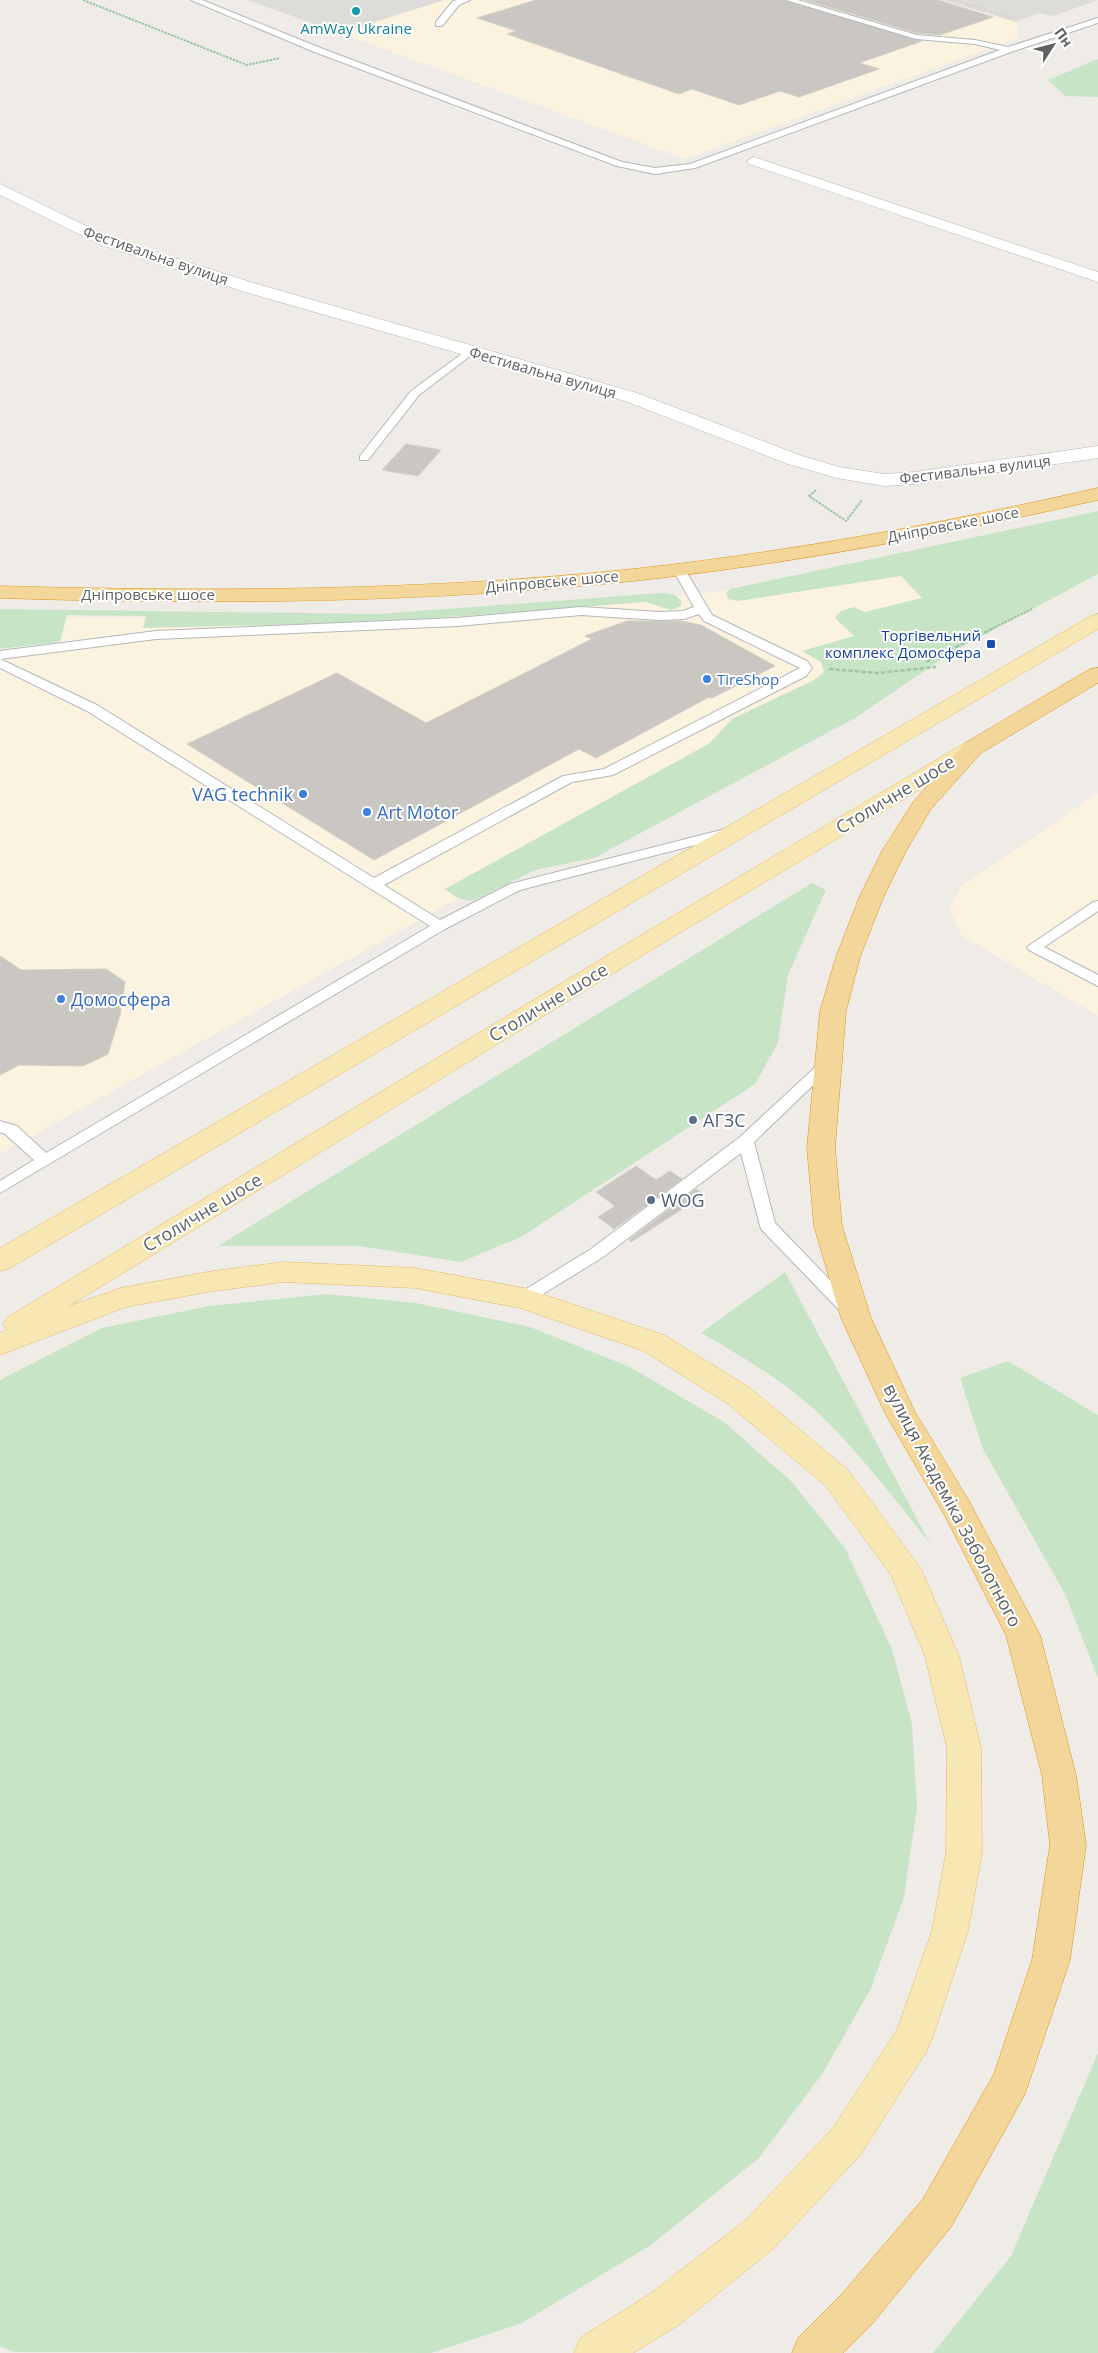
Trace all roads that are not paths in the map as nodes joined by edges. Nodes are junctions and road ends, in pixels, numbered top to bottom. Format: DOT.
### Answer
graph roads {
  1 [pos="195,0"];
  2 [pos="466,0"];
  3 [pos="790,0"];
  4 [pos="1098,20"];
  5 [pos="439,24"];
  6 [pos="1008,50"];
  7 [pos="754,161"];
  8 [pos="0,190"];
  9 [pos="1098,277"];
  10 [pos="470,350"];
  11 [pos="1098,452"];
  12 [pos="364,458"];
  13 [pos="1098,494"];
  14 [pos="678,568"];
  15 [pos="0,592"];
  16 [pos="701,609"];
  17 [pos="1098,620"];
  18 [pos="0,655"];
  19 [pos="0,664"];
  20 [pos="1098,674"];
  21 [pos="973,748"];
  22 [pos="739,830"];
  23 [pos="374,884"];
  24 [pos="1098,905"];
  25 [pos="440,926"];
  26 [pos="1095,975"];
  27 [pos="828,1063"];
  28 [pos="0,1126"];
  29 [pos="746,1141"];
  30 [pos="45,1161"];
  31 [pos="0,1188"];
  32 [pos="0,1261"];
  33 [pos="524,1298"];
  34 [pos="856,1318"];
  35 [pos="0,1335"];
  36 [pos="0,1344"];
  37 [pos="595,2353"];
  38 [pos="813,2353"];
  1 -- 6 [label="lane"];
  2 -- 5 [label="lane"];
  3 -- 6 [label="lane"];
  4 -- 6 [label="lane"];
  7 -- 9 [label="street"];
  8 -- 10 [label="street, Фестивальна вулиця"];
  10 -- 11 [label="street, Фестивальна вулиця"];
  10 -- 12 [label="lane"];
  13 -- 14 [label="highway, Дніпровське шосе"];
  14 -- 15 [label="highway, Дніпровське шосе"];
  14 -- 16 [label="lane"];
  16 -- 18 [label="lane"];
  16 -- 23 [label="lane"];
  17 -- 22 [label="main road"];
  19 -- 23 [label="lane"];
  20 -- 21 [label="highway, Столичне шосе"];
  21 -- 27 [label="highway, вулиця Академіка Заболотного"];
  21 -- 35 [label="main road, Столичне шосе"];
  22 -- 25 [label="lane"];
  22 -- 32 [label="main road"];
  23 -- 25 [label="lane"];
  24 -- 26 [label="lane"];
  25 -- 30 [label="lane"];
  27 -- 29 [label="lane"];
  27 -- 34 [label="highway, вулиця Академіка Заболотного"];
  28 -- 30 [label="lane"];
  29 -- 33 [label="lane"];
  29 -- 34 [label="lane"];
  30 -- 31 [label="lane"];
  33 -- 36 [label="main road"];
  33 -- 37 [label="main road"];
  34 -- 38 [label="highway, вулиця Академіка Заболотного"];
}
